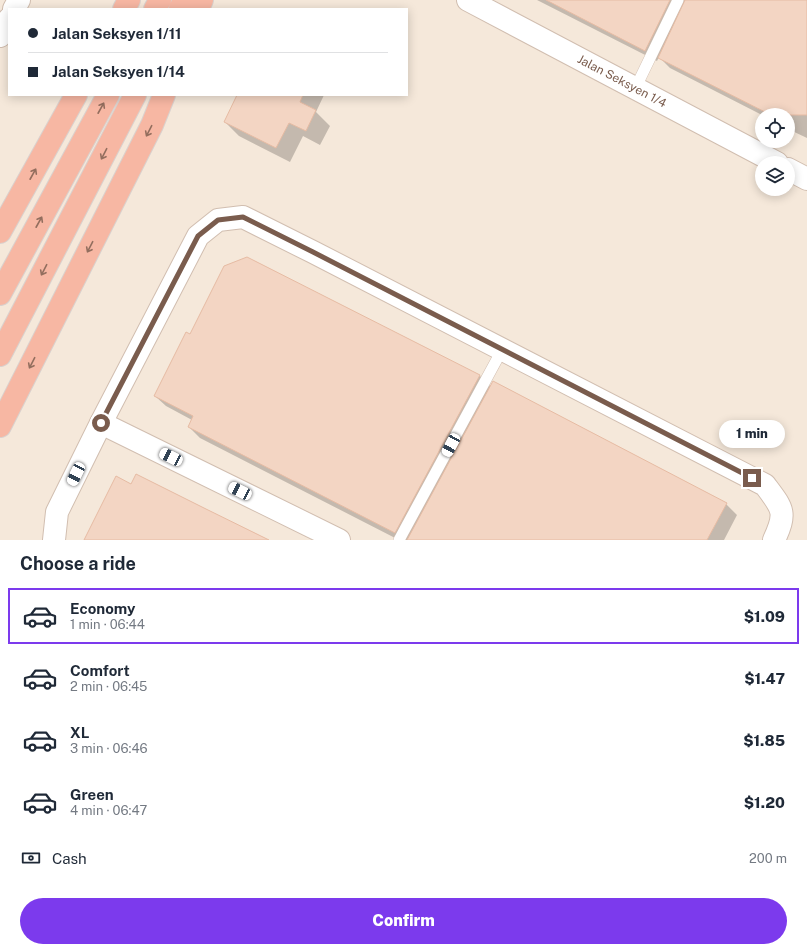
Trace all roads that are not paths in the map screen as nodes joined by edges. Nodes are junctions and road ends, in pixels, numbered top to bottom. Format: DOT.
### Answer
graph roads {
  1 [pos="468,0"];
  2 [pos="678,0"];
  3 [pos="8,21"];
  4 [pos="0,36"];
  5 [pos="635,89"];
  6 [pos="75,96"];
  7 [pos="107,96"];
  8 [pos="134,96"];
  9 [pos="164,96"];
  10 [pos="764,156"];
  11 [pos="795,173"];
  12 [pos="807,179"];
  13 [pos="0,232"];
  14 [pos="0,294"];
  15 [pos="502,350"];
  16 [pos="0,355"];
  17 [pos="101,423"];
  18 [pos="0,426"];
  19 [pos="54,540"];
  20 [pos="339,540"];
  21 [pos="399,540"];
  22 [pos="774,540"];
  1 -- 5 [label="street, Jalan Seksyen 1/4"];
  2 -- 5 [label="lane"];
  3 -- 4 [label="street"];
  5 -- 10 [label="street, Jalan Seksyen 1/4"];
  13 -- 6 [label="highway, one-way"];
  14 -- 7 [label="highway, one-way"];
  8 -- 16 [label="highway, one-way"];
  9 -- 18 [label="highway, one-way"];
  11 -- 12 [label="street"];
  15 -- 17 [label="street"];
  15 -- 21 [label="lane"];
  15 -- 22 [label="street"];
  17 -- 19 [label="street"];
  17 -- 20 [label="street"];
}
